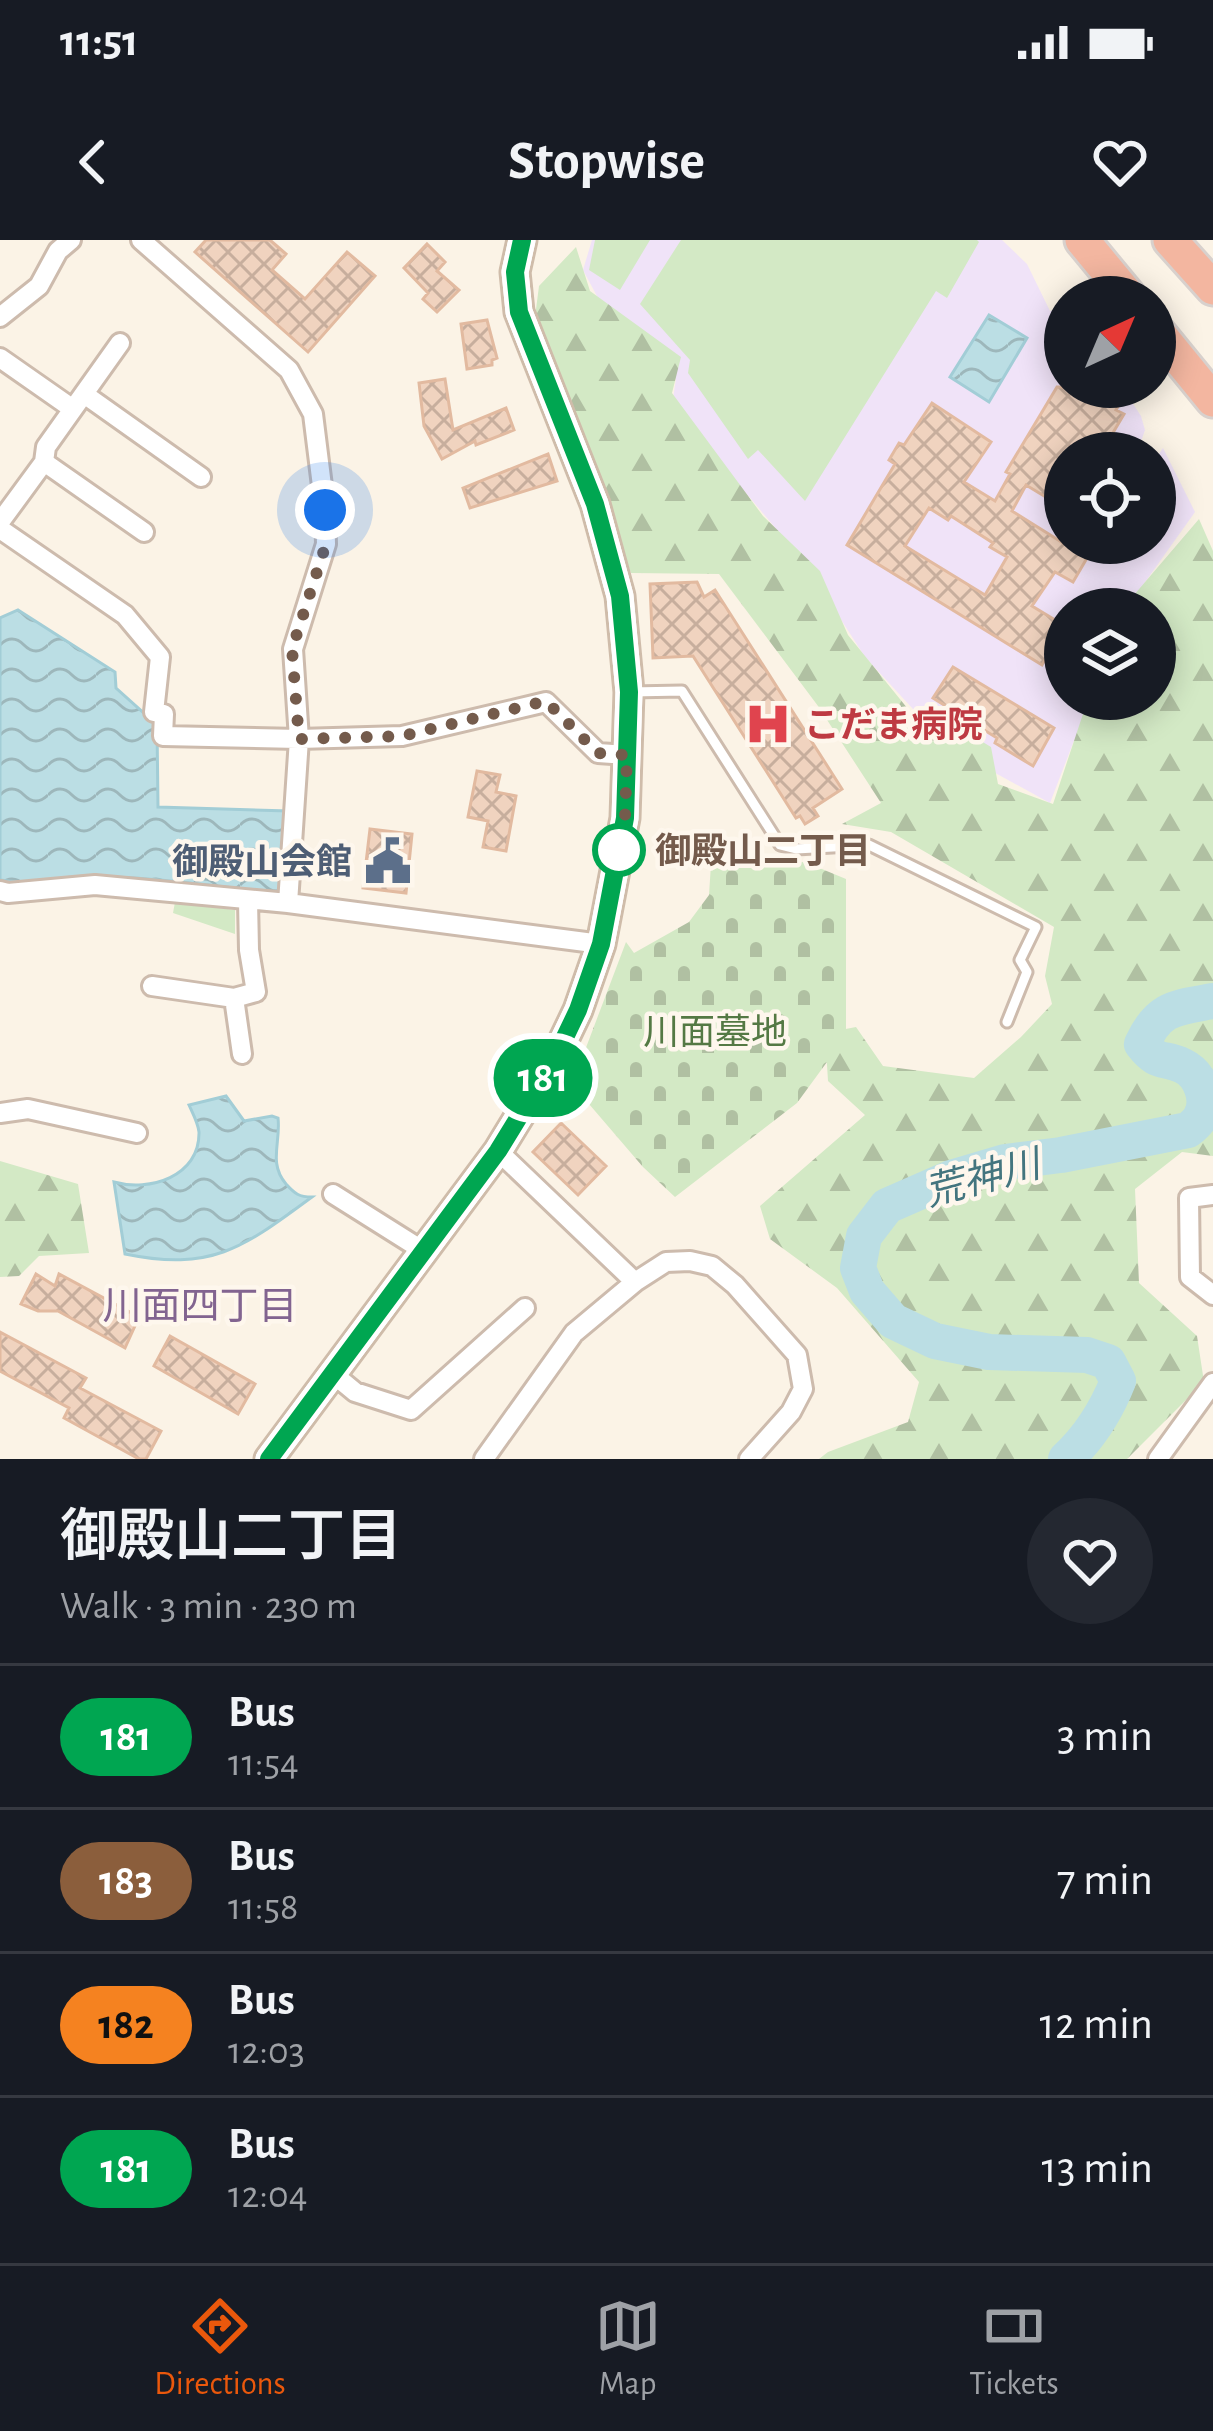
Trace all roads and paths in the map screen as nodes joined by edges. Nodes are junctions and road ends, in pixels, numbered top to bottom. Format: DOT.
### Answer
graph roads {
  1 [pos="522,240"];
  2 [pos="1082,240"];
  3 [pos="1170,240"];
  4 [pos="150,243"];
  5 [pos="59,244"];
  6 [pos="1112,276"];
  7 [pos="1213,288"];
  8 [pos="0,316"];
  9 [pos="121,343"];
  10 [pos="1176,354"];
  11 [pos="0,358"];
  12 [pos="1213,400"];
  13 [pos="78,401"];
  14 [pos="44,462"];
  15 [pos="201,477"];
  16 [pos="0,526"];
  17 [pos="144,532"];
  18 [pos="629,692"];
  19 [pos="299,739"];
  20 [pos="627,755"];
  21 [pos="0,891"];
  22 [pos="248,900"];
  23 [pos="288,903"];
  24 [pos="601,944"];
  25 [pos="152,986"];
  26 [pos="234,998"];
  27 [pos="1007,1022"];
  28 [pos="242,1054"];
  29 [pos="0,1113"];
  30 [pos="137,1133"];
  31 [pos="498,1151"];
  32 [pos="333,1194"];
  33 [pos="1213,1195"];
  34 [pos="422,1250"];
  35 [pos="635,1282"];
  36 [pos="1213,1295"];
  37 [pos="525,1308"];
  38 [pos="332,1373"];
  39 [pos="1213,1383"];
  40 [pos="485,1458"];
  41 [pos="269,1459"];
  42 [pos="749,1459"];
  43 [pos="1158,1459"];
  1 -- 18 [label="street"];
  2 -- 6 [label="highway"];
  3 -- 7 [label="highway"];
  4 -- 19 [label="street"];
  5 -- 8 [label="street"];
  9 -- 13 [label="street"];
  10 -- 12 [label="highway"];
  11 -- 13 [label="street"];
  13 -- 14 [label="street"];
  13 -- 15 [label="street"];
  14 -- 16 [label="street"];
  14 -- 17 [label="street"];
  16 -- 19 [label="street"];
  18 -- 20 [label="street"];
  18 -- 27 [label="lane"];
  19 -- 20 [label="street"];
  19 -- 23 [label="street"];
  20 -- 24 [label="street"];
  21 -- 22 [label="street"];
  22 -- 23 [label="street"];
  22 -- 26 [label="street"];
  23 -- 24 [label="street"];
  24 -- 31 [label="street"];
  25 -- 26 [label="street"];
  26 -- 28 [label="street"];
  29 -- 30 [label="street"];
  31 -- 34 [label="street"];
  31 -- 35 [label="street"];
  32 -- 34 [label="street"];
  33 -- 36 [label="street"];
  34 -- 38 [label="street"];
  35 -- 40 [label="street"];
  35 -- 42 [label="street"];
  37 -- 38 [label="street"];
  38 -- 41 [label="street"];
  39 -- 43 [label="street"];
}
